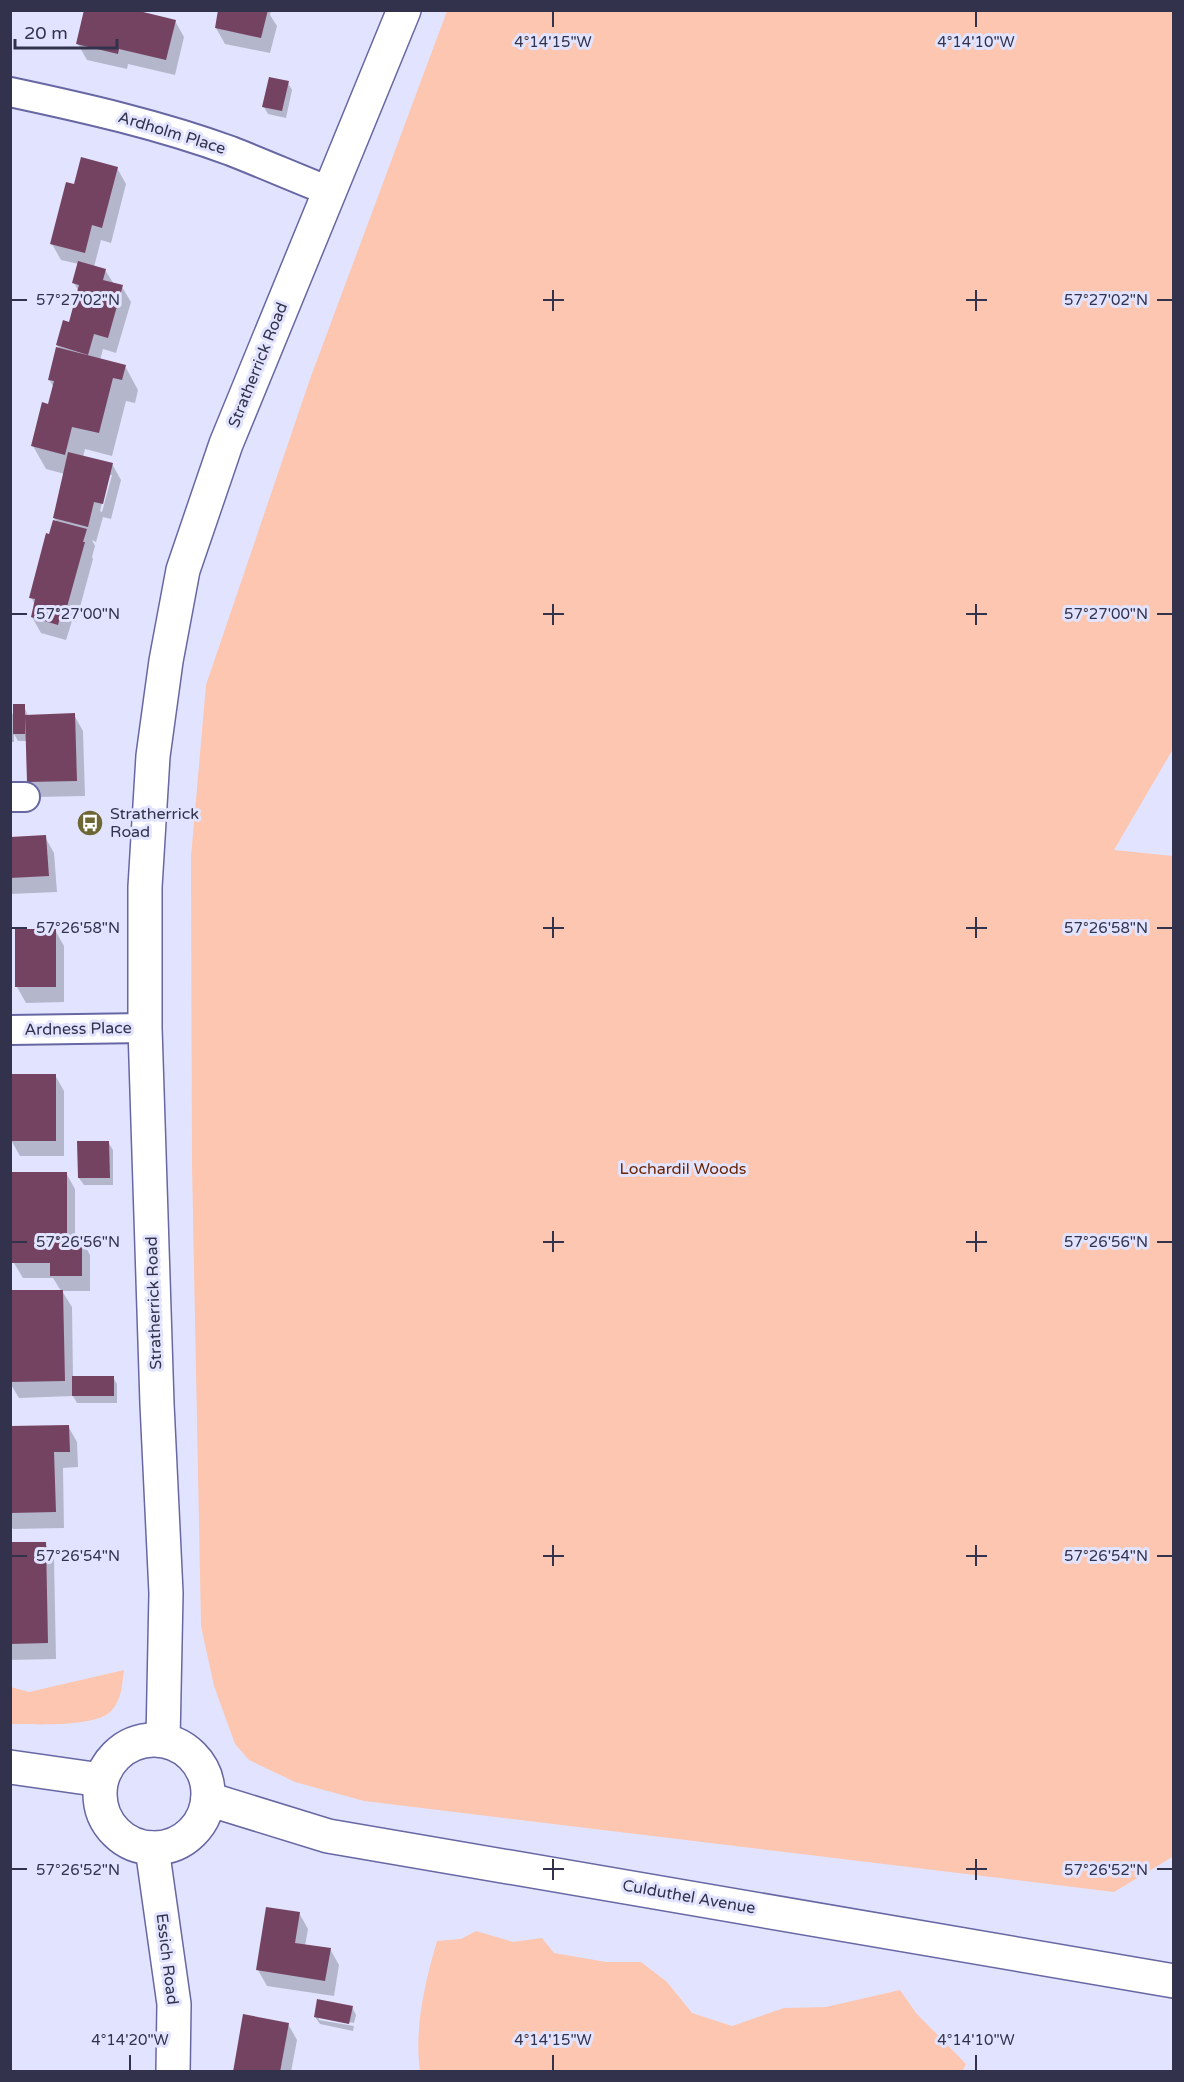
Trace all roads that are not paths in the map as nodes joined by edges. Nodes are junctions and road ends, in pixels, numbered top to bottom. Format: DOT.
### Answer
graph roads {
  1 [pos="404,10"];
  2 [pos="11,95"];
  3 [pos="329,191"];
  4 [pos="145,1028"];
  5 [pos="10,1030"];
  6 [pos="163,1740"];
  7 [pos="10,1767"];
  8 [pos="101,1780"];
  9 [pos="208,1799"];
  10 [pos="152,1848"];
  11 [pos="1173,1980"];
  12 [pos="172,2072"];
  1 -- 3 [label="street, Stratherrick Road"];
  2 -- 3 [label="street, Ardholm Place"];
  3 -- 4 [label="street, Stratherrick Road"];
  4 -- 5 [label="street, Ardness Place"];
  4 -- 6 [label="street, Stratherrick Road"];
  6 -- 8 [label="street"];
  6 -- 9 [label="street"];
  7 -- 8 [label="street"];
  8 -- 10 [label="street"];
  9 -- 10 [label="street"];
  9 -- 11 [label="street, Culduthel Avenue"];
  10 -- 12 [label="street, Essich Road"];
}
